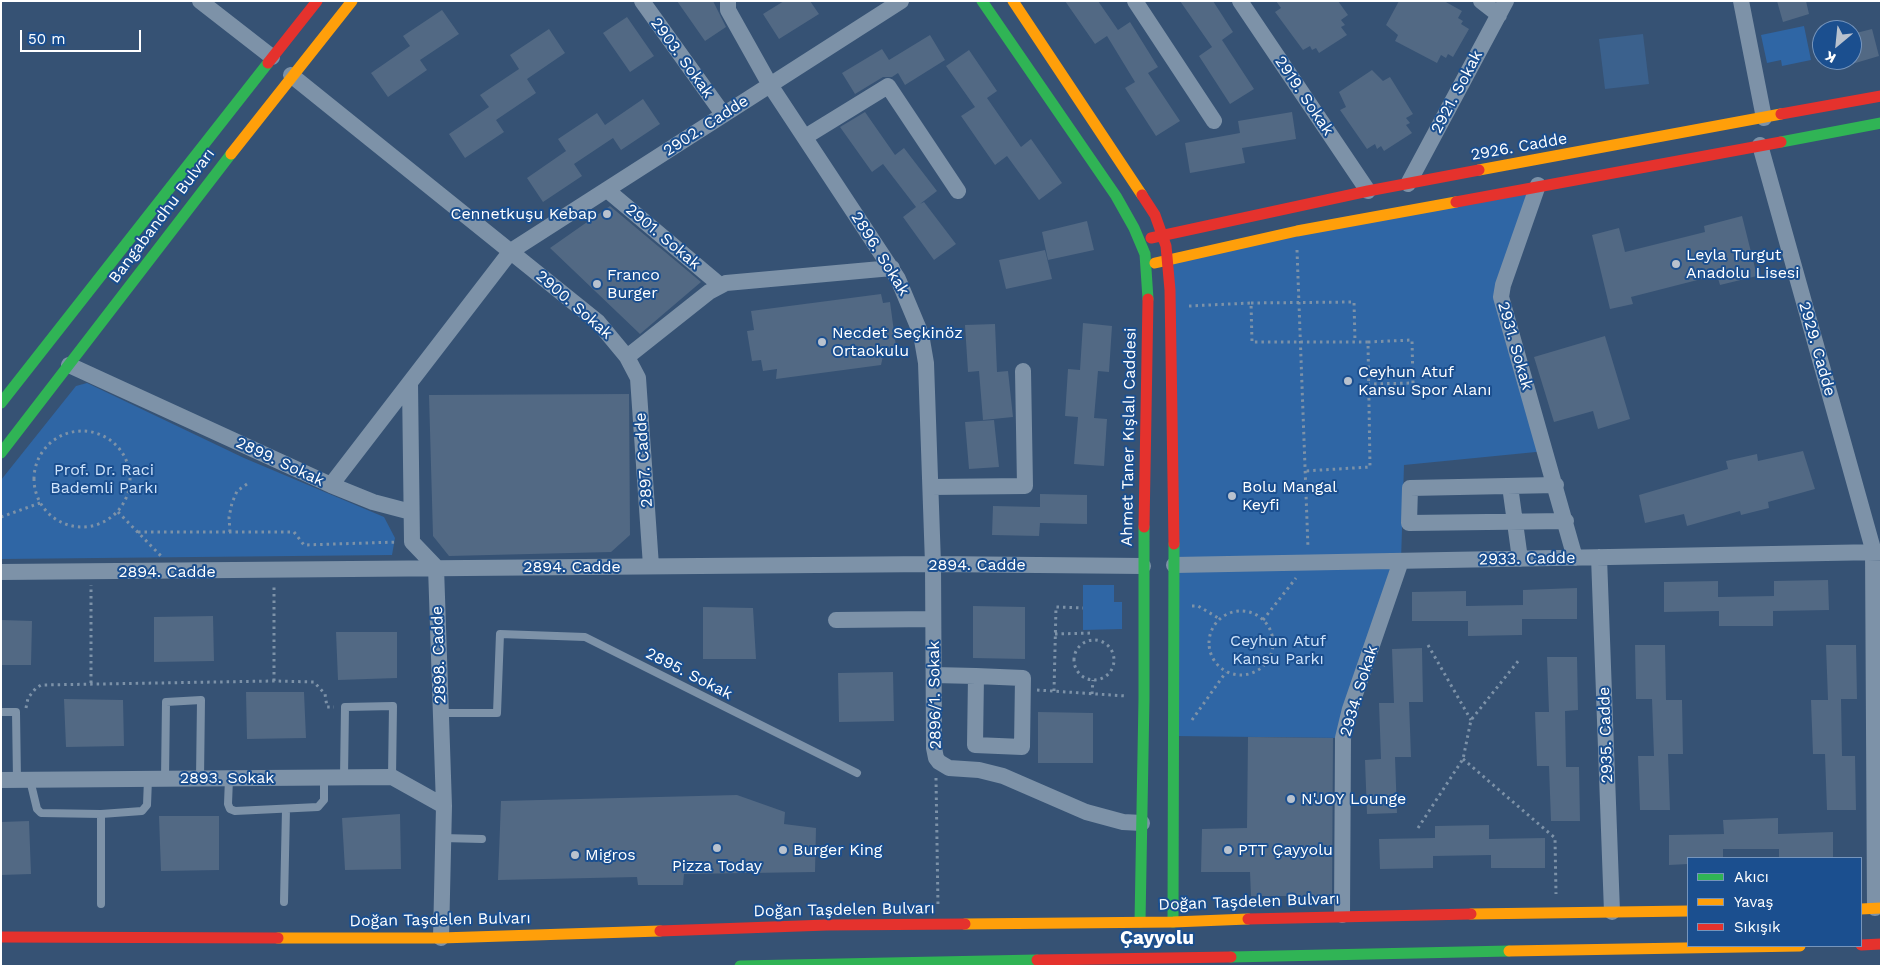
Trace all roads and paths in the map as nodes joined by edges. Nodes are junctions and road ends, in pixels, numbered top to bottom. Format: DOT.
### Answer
graph roads {
  1 [pos="200,1"];
  2 [pos="317,1"];
  3 [pos="352,1"];
  4 [pos="642,1"];
  5 [pos="728,1"];
  6 [pos="901,1"];
  7 [pos="982,1"];
  8 [pos="1013,1"];
  9 [pos="1135,1"];
  10 [pos="1240,1"];
  11 [pos="1481,1"];
  12 [pos="1741,1"];
  13 [pos="1503,8"];
  14 [pos="272,57"];
  15 [pos="291,75"];
  16 [pos="770,85"];
  17 [pos="1881,96"];
  18 [pos="723,114"];
  19 [pos="1764,118"];
  20 [pos="1214,121"];
  21 [pos="1881,123"];
  22 [pos="805,137"];
  23 [pos="1760,145"];
  24 [pos="1408,184"];
  25 [pos="1538,185"];
  26 [pos="607,190"];
  27 [pos="958,190"];
  28 [pos="1368,191"];
  29 [pos="1297,231"];
  30 [pos="1163,234"];
  31 [pos="1142,243"];
  32 [pos="512,251"];
  33 [pos="1168,259"];
  34 [pos="1147,266"];
  35 [pos="892,268"];
  36 [pos="720,285"];
  37 [pos="1299,302"];
  38 [pos="1251,303"];
  39 [pos="1170,307"];
  40 [pos="1300,342"];
  41 [pos="1355,342"];
  42 [pos="1368,342"];
  43 [pos="627,357"];
  44 [pos="69,365"];
  45 [pos="1023,371"];
  46 [pos="410,383"];
  47 [pos="1369,384"];
  48 [pos="1,403"];
  49 [pos="1,453"];
  50 [pos="1305,471"];
  51 [pos="247,484"];
  52 [pos="331,485"];
  53 [pos="1556,485"];
  54 [pos="1510,486"];
  55 [pos="931,488"];
  56 [pos="40,503"];
  57 [pos="118,512"];
  58 [pos="411,512"];
  59 [pos="1,517"];
  60 [pos="1566,521"];
  61 [pos="1515,522"];
  62 [pos="138,532"];
  63 [pos="230,532"];
  64 [pos="412,542"];
  65 [pos="1877,552"];
  66 [pos="1599,557"];
  67 [pos="1576,558"];
  68 [pos="1520,559"];
  69 [pos="1401,561"];
  70 [pos="1308,562"];
  71 [pos="933,564"];
  72 [pos="1174,565"];
  73 [pos="651,566"];
  74 [pos="1143,566"];
  75 [pos="436,567"];
  76 [pos="274,571"];
  77 [pos="1,572"];
  78 [pos="91,572"];
  79 [pos="178,572"];
  80 [pos="1174,606"];
  81 [pos="1083,608"];
  82 [pos="933,619"];
  83 [pos="1220,619"];
  84 [pos="836,620"];
  85 [pos="1263,620"];
  86 [pos="1055,634"];
  87 [pos="1094,639"];
  88 [pos="1428,645"];
  89 [pos="1519,660"];
  90 [pos="1226,672"];
  91 [pos="934,675"];
  92 [pos="976,676"];
  93 [pos="1093,680"];
  94 [pos="274,681"];
  95 [pos="91,683"];
  96 [pos="1023,689"];
  97 [pos="1054,691"];
  98 [pos="1092,694"];
  99 [pos="1144,698"];
  100 [pos="345,706"];
  101 [pos="1,712"];
  102 [pos="16,712"];
  103 [pos="441,713"];
  104 [pos="1174,713"];
  105 [pos="1471,720"];
  106 [pos="936,758"];
  107 [pos="1464,759"];
  108 [pos="857,773"];
  109 [pos="392,776"];
  110 [pos="324,777"];
  111 [pos="344,777"];
  112 [pos="165,778"];
  113 [pos="200,778"];
  114 [pos="229,778"];
  115 [pos="148,779"];
  116 [pos="16,780"];
  117 [pos="444,806"];
  118 [pos="286,809"];
  119 [pos="101,814"];
  120 [pos="1142,823"];
  121 [pos="1418,828"];
  122 [pos="443,838"];
  123 [pos="482,839"];
  124 [pos="284,902"];
  125 [pos="101,904"];
  126 [pos="1872,908"];
  127 [pos="1687,911"];
  128 [pos="1557,912"];
  129 [pos="1612,912"];
  130 [pos="1342,915"];
  131 [pos="1140,922"];
  132 [pos="1173,922"];
  133 [pos="938,924"];
  134 [pos="1,937"];
  135 [pos="441,938"];
  136 [pos="1881,944"];
  137 [pos="1862,945"];
  138 [pos="1761,947"];
  139 [pos="1143,962"];
  140 [pos="1173,962"];
  141 [pos="765,965"];
  142 [pos="740,966"];
  1 -- 14 [label="street"];
  2 -- 14 [label="main road, Bangabandhu Bulvarı"];
  3 -- 15 [label="main road, Bangabandhu Bulvarı"];
  4 -- 18 [label="street, 2903. Sokak"];
  5 -- 16 [label="street, 2896. Sokak"];
  6 -- 16 [label="street, 2902. Cadde"];
  7 -- 31 [label="main road, Ahmet Taner Kışlalı Caddesi"];
  8 -- 30 [label="main road"];
  9 -- 20 [label="street"];
  10 -- 28 [label="street, 2919. Sokak"];
  11 -- 13 [label="street"];
  12 -- 19 [label="street"];
  13 -- 24 [label="street, 2921. Sokak"];
  14 -- 48 [label="main road, Bangabandhu Bulvarı"];
  15 -- 32 [label="street, 2900. Sokak"];
  15 -- 44 [label="main road, Bangabandhu Bulvarı"];
  16 -- 18 [label="street, 2902. Cadde"];
  16 -- 22 [label="street, 2896. Sokak"];
  17 -- 19 [label="main road, 2926. Cadde"];
  18 -- 26 [label="street, 2902. Cadde"];
  19 -- 24 [label="main road, 2926. Cadde"];
  21 -- 23 [label="main road"];
  22 -- 27 [label="street"];
  22 -- 35 [label="street, 2896. Sokak"];
  23 -- 25 [label="main road"];
  23 -- 65 [label="street, 2929. Cadde"];
  24 -- 28 [label="main road, 2926. Cadde"];
  25 -- 29 [label="main road"];
  25 -- 53 [label="street, 2931. Sokak"];
  26 -- 32 [label="street, 2902. Cadde"];
  26 -- 36 [label="street, 2901. Sokak"];
  28 -- 30 [label="main road, 2926. Cadde"];
  29 -- 33 [label="main road"];
  29 -- 37 [label="path"];
  30 -- 31 [label="main road, 2926. Cadde"];
  30 -- 33 [label="main road"];
  31 -- 34 [label="main road, Ahmet Taner Kışlalı Caddesi"];
  32 -- 43 [label="street, 2900. Sokak"];
  32 -- 46 [label="street, 2899. Sokak"];
  33 -- 34 [label="main road"];
  33 -- 39 [label="main road"];
  34 -- 74 [label="main road, Ahmet Taner Kışlalı Caddesi"];
  35 -- 36 [label="street"];
  35 -- 55 [label="street, 2896. Sokak"];
  36 -- 43 [label="street"];
  37 -- 38 [label="path"];
  37 -- 40 [label="path"];
  37 -- 41 [label="path"];
  38 -- 39 [label="path"];
  38 -- 40 [label="path"];
  39 -- 72 [label="main road"];
  40 -- 41 [label="path"];
  40 -- 50 [label="path"];
  41 -- 42 [label="path"];
  42 -- 47 [label="path"];
  42 -- 47 [label="path"];
  43 -- 73 [label="street, 2897. Cadde"];
  44 -- 49 [label="main road, Bangabandhu Bulvarı"];
  44 -- 52 [label="street, 2899. Sokak"];
  45 -- 55 [label="street"];
  46 -- 52 [label="street, 2899. Sokak"];
  46 -- 58 [label="street"];
  47 -- 50 [label="path"];
  50 -- 70 [label="path"];
  51 -- 63 [label="path"];
  52 -- 58 [label="street"];
  53 -- 54 [label="street"];
  53 -- 60 [label="street, 2931. Sokak"];
  54 -- 61 [label="street"];
  54 -- 61 [label="street"];
  55 -- 71 [label="street, 2896. Sokak"];
  56 -- 57 [label="path"];
  56 -- 57 [label="path"];
  56 -- 59 [label="path"];
  57 -- 62 [label="path"];
  58 -- 64 [label="street"];
  60 -- 61 [label="street"];
  60 -- 67 [label="street, 2931. Sokak"];
  61 -- 68 [label="street"];
  62 -- 63 [label="path"];
  62 -- 79 [label="path"];
  63 -- 64 [label="path"];
  64 -- 75 [label="street"];
  65 -- 66 [label="street, 2933. Cadde"];
  65 -- 126 [label="street, 2929. Cadde"];
  66 -- 67 [label="street, 2933. Cadde"];
  66 -- 129 [label="street, 2935. Cadde"];
  67 -- 68 [label="street, 2933. Cadde"];
  68 -- 69 [label="street, 2933. Cadde"];
  69 -- 70 [label="street, 2933. Cadde"];
  69 -- 130 [label="street, 2934. Sokak"];
  70 -- 72 [label="street, 2933. Cadde"];
  70 -- 85 [label="path"];
  71 -- 73 [label="street, 2894. Cadde"];
  71 -- 74 [label="street, 2894. Cadde"];
  71 -- 82 [label="street, 2896/1. Sokak"];
  72 -- 74 [label="main road"];
  72 -- 80 [label="main road"];
  73 -- 75 [label="street, 2894. Cadde"];
  74 -- 99 [label="main road, Ahmet Taner Kışlalı Caddesi"];
  75 -- 76 [label="street, 2894. Cadde"];
  75 -- 103 [label="street, 2898. Cadde"];
  76 -- 79 [label="street, 2894. Cadde"];
  76 -- 94 [label="path"];
  77 -- 78 [label="street, 2894. Cadde"];
  78 -- 79 [label="street, 2894. Cadde"];
  78 -- 95 [label="path"];
  80 -- 83 [label="path"];
  80 -- 104 [label="main road"];
  81 -- 86 [label="path"];
  82 -- 84 [label="street"];
  82 -- 91 [label="street, 2896/1. Sokak"];
  83 -- 85 [label="path"];
  83 -- 90 [label="path"];
  85 -- 90 [label="path"];
  86 -- 87 [label="path"];
  86 -- 97 [label="path"];
  87 -- 93 [label="path"];
  87 -- 93 [label="path"];
  88 -- 105 [label="path"];
  89 -- 105 [label="path"];
  90 -- 104 [label="path"];
  91 -- 92 [label="street"];
  91 -- 106 [label="street, 2896/1. Sokak"];
  92 -- 96 [label="street"];
  92 -- 96 [label="street"];
  93 -- 98 [label="path"];
  94 -- 95 [label="path"];
  94 -- 100 [label="path"];
  95 -- 102 [label="path"];
  96 -- 97 [label="path"];
  97 -- 98 [label="path"];
  98 -- 99 [label="path"];
  99 -- 120 [label="main road, Ahmet Taner Kışlalı Caddesi"];
  100 -- 109 [label="lane"];
  100 -- 111 [label="lane"];
  101 -- 102 [label="lane"];
  102 -- 116 [label="lane"];
  103 -- 108 [label="lane, 2895. Sokak"];
  103 -- 117 [label="street, 2898. Cadde"];
  104 -- 132 [label="main road"];
  105 -- 107 [label="path"];
  106 -- 120 [label="street, 2896/1. Sokak"];
  106 -- 133 [label="path"];
  107 -- 121 [label="path"];
  107 -- 128 [label="path"];
  109 -- 111 [label="street, 2893. Sokak"];
  109 -- 117 [label="street"];
  110 -- 111 [label="street, 2893. Sokak"];
  110 -- 114 [label="street, 2893. Sokak"];
  110 -- 118 [label="lane"];
  112 -- 113 [label="street, 2893. Sokak"];
  112 -- 113 [label="lane"];
  112 -- 115 [label="street, 2893. Sokak"];
  113 -- 114 [label="street, 2893. Sokak"];
  114 -- 118 [label="lane"];
  115 -- 116 [label="street, 2893. Sokak"];
  115 -- 119 [label="lane"];
  116 -- 119 [label="lane"];
  117 -- 122 [label="street, 2898. Cadde"];
  118 -- 124 [label="lane"];
  119 -- 125 [label="lane"];
  120 -- 131 [label="main road, Ahmet Taner Kışlalı Caddesi"];
  122 -- 123 [label="lane"];
  122 -- 135 [label="street, 2898. Cadde"];
  127 -- 129 [label="main road, Doğan Taşdelen Bulvarı"];
  128 -- 129 [label="main road, Doğan Taşdelen Bulvarı"];
  128 -- 130 [label="main road, Doğan Taşdelen Bulvarı"];
  130 -- 132 [label="main road, Doğan Taşdelen Bulvarı"];
  131 -- 132 [label="main road, Doğan Taşdelen Bulvarı"];
  131 -- 133 [label="main road, Doğan Taşdelen Bulvarı"];
  133 -- 135 [label="main road, Doğan Taşdelen Bulvarı"];
  134 -- 135 [label="main road, Doğan Taşdelen Bulvarı"];
  136 -- 137 [label="main road"];
  138 -- 140 [label="main road"];
  139 -- 140 [label="main road"];
  139 -- 141 [label="main road"];
  141 -- 142 [label="main road"];
}
